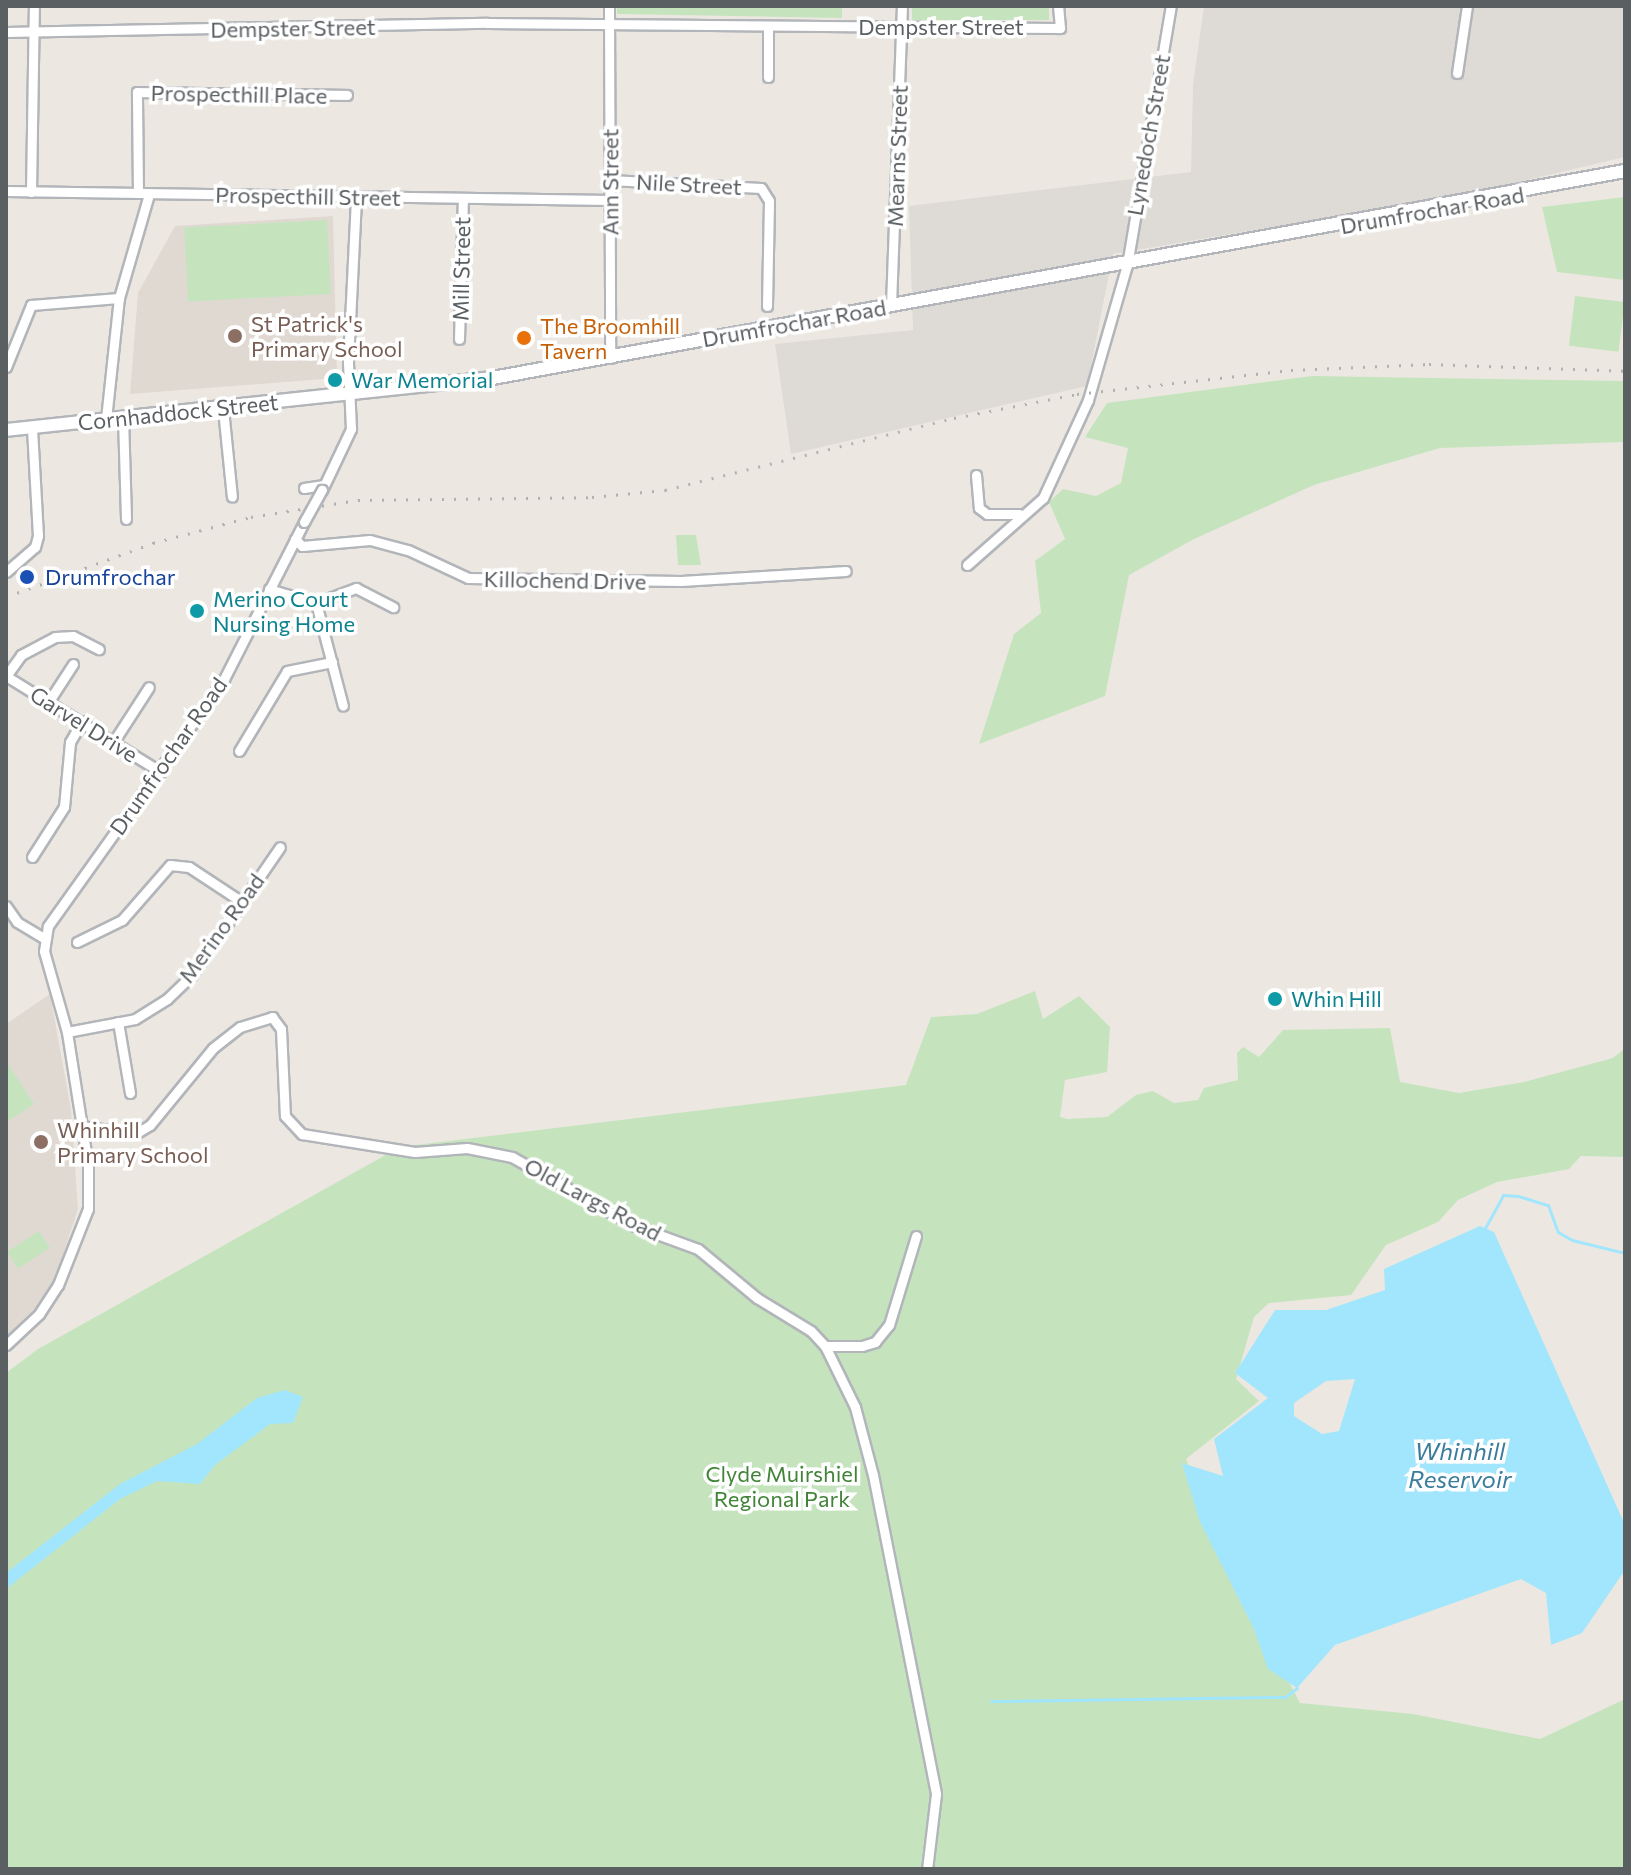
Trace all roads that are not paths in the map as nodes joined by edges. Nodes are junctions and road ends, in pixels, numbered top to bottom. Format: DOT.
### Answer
graph roads {
  1 [pos="34,6"];
  2 [pos="609,6"];
  3 [pos="902,6"];
  4 [pos="1058,6"];
  5 [pos="1171,6"];
  6 [pos="1467,6"];
  7 [pos="608,24"];
  8 [pos="768,26"];
  9 [pos="902,27"];
  10 [pos="6,32"];
  11 [pos="34,32"];
  12 [pos="1457,73"];
  13 [pos="768,77"];
  14 [pos="347,95"];
  15 [pos="1625,171"];
  16 [pos="610,180"];
  17 [pos="6,191"];
  18 [pos="31,192"];
  19 [pos="138,193"];
  20 [pos="149,194"];
  21 [pos="356,197"];
  22 [pos="463,198"];
  23 [pos="610,200"];
  24 [pos="1127,265"];
  25 [pos="119,298"];
  26 [pos="891,305"];
  27 [pos="767,306"];
  28 [pos="459,339"];
  29 [pos="610,358"];
  30 [pos="6,367"];
  31 [pos="349,391"];
  32 [pos="223,409"];
  33 [pos="123,417"];
  34 [pos="106,419"];
  35 [pos="32,427"];
  36 [pos="6,430"];
  37 [pos="976,475"];
  38 [pos="323,487"];
  39 [pos="304,488"];
  40 [pos="232,497"];
  41 [pos="1019,514"];
  42 [pos="126,519"];
  43 [pos="295,539"];
  44 [pos="967,565"];
  45 [pos="846,571"];
  46 [pos="6,572"];
  47 [pos="269,589"];
  48 [pos="316,603"];
  49 [pos="393,607"];
  50 [pos="99,649"];
  51 [pos="332,662"];
  52 [pos="73,664"];
  53 [pos="6,676"];
  54 [pos="149,687"];
  55 [pos="49,701"];
  56 [pos="343,706"];
  57 [pos="82,721"];
  58 [pos="114,741"];
  59 [pos="239,751"];
  60 [pos="161,772"];
  61 [pos="280,847"];
  62 [pos="32,857"];
  63 [pos="242,902"];
  64 [pos="6,906"];
  65 [pos="44,938"];
  66 [pos="77,942"];
  67 [pos="118,1022"];
  68 [pos="67,1032"];
  69 [pos="130,1093"];
  70 [pos="82,1126"];
  71 [pos="916,1236"];
  72 [pos="6,1345"];
  73 [pos="825,1346"];
  74 [pos="927,1869"];
  1 -- 11 [label="street"];
  2 -- 7 [label="street, Ann Street"];
  3 -- 9 [label="street, Mearns Street"];
  4 -- 9 [label="street, Dempster Street"];
  5 -- 24 [label="street, Lynedoch Street"];
  6 -- 12 [label="street"];
  7 -- 8 [label="street, Dempster Street"];
  7 -- 11 [label="street, Dempster Street"];
  7 -- 16 [label="street, Ann Street"];
  8 -- 9 [label="street, Dempster Street"];
  8 -- 13 [label="street"];
  9 -- 26 [label="street, Mearns Street"];
  10 -- 11 [label="street, Dempster Street"];
  11 -- 18 [label="street"];
  14 -- 19 [label="street, Prospecthill Place"];
  15 -- 24 [label="main road, Drumfrochar Road"];
  16 -- 23 [label="street, Ann Street"];
  16 -- 27 [label="street, Nile Street"];
  17 -- 18 [label="street, Prospecthill Street"];
  18 -- 19 [label="street, Prospecthill Street"];
  19 -- 20 [label="street, Prospecthill Street"];
  20 -- 21 [label="street, Prospecthill Street"];
  20 -- 25 [label="street"];
  21 -- 22 [label="street, Prospecthill Street"];
  21 -- 31 [label="street"];
  22 -- 23 [label="street, Prospecthill Street"];
  22 -- 28 [label="street, Mill Street"];
  23 -- 29 [label="street, Ann Street"];
  24 -- 26 [label="main road, Drumfrochar Road"];
  24 -- 41 [label="street, Lynedoch Street"];
  25 -- 30 [label="street"];
  25 -- 34 [label="street"];
  26 -- 29 [label="main road, Drumfrochar Road"];
  29 -- 31 [label="main road, Drumfrochar Road"];
  31 -- 32 [label="main road, Cornhaddock Street"];
  31 -- 38 [label="street, Drumfrochar Road"];
  32 -- 33 [label="main road, Cornhaddock Street"];
  32 -- 40 [label="street"];
  33 -- 34 [label="main road, Cornhaddock Street"];
  33 -- 42 [label="street"];
  34 -- 35 [label="main road, Cornhaddock Street"];
  35 -- 36 [label="main road, Cornhaddock Street"];
  35 -- 46 [label="street"];
  37 -- 41 [label="street"];
  38 -- 39 [label="street"];
  38 -- 43 [label="street, Drumfrochar Road, bridge"];
  41 -- 44 [label="street, Lynedoch Street"];
  43 -- 45 [label="street, Killochend Drive"];
  43 -- 47 [label="street, Drumfrochar Road"];
  47 -- 48 [label="street"];
  47 -- 60 [label="street, Drumfrochar Road"];
  48 -- 49 [label="street"];
  48 -- 51 [label="street"];
  50 -- 53 [label="street"];
  51 -- 56 [label="street"];
  51 -- 59 [label="street"];
  52 -- 55 [label="street"];
  53 -- 55 [label="street, Garvel Drive"];
  54 -- 58 [label="street"];
  55 -- 57 [label="street, Garvel Drive"];
  57 -- 58 [label="street, Garvel Drive"];
  57 -- 62 [label="street"];
  58 -- 60 [label="street, Garvel Drive"];
  60 -- 65 [label="street, Drumfrochar Road"];
  61 -- 63 [label="street, Merino Road"];
  63 -- 66 [label="street"];
  63 -- 67 [label="street, Merino Road"];
  64 -- 65 [label="street"];
  65 -- 68 [label="street"];
  67 -- 68 [label="street, Merino Road"];
  67 -- 69 [label="street"];
  68 -- 70 [label="street"];
  70 -- 72 [label="street"];
  70 -- 73 [label="street, Old Largs Road"];
  71 -- 73 [label="street"];
  73 -- 74 [label="street, Old Largs Road"];
}
